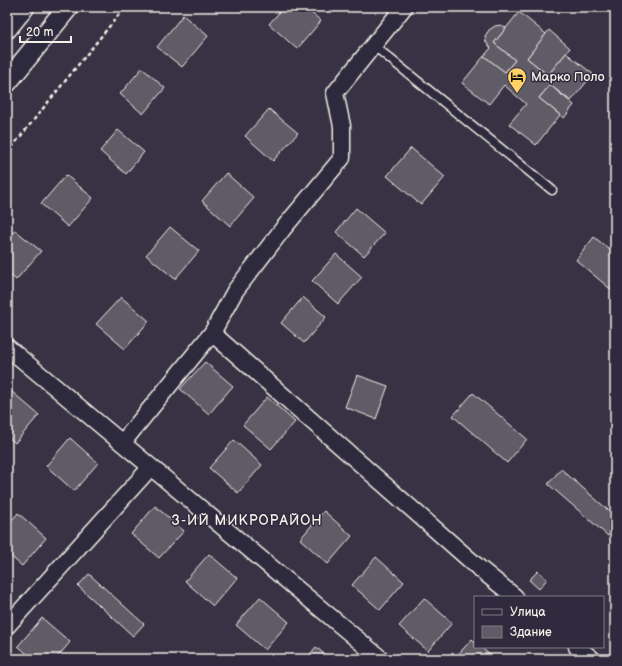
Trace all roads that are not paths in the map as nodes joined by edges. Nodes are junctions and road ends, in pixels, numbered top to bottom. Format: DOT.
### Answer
graph roads {
  1 [pos="24,7"];
  2 [pos="68,7"];
  3 [pos="404,7"];
  4 [pos="7,28"];
  5 [pos="374,45"];
  6 [pos="7,82"];
  7 [pos="552,190"];
  8 [pos="212,333"];
  9 [pos="7,347"];
  10 [pos="123,442"];
  11 [pos="150,468"];
  12 [pos="514,596"];
  13 [pos="7,626"];
  14 [pos="578,648"];
  15 [pos="381,659"];
  16 [pos="592,659"];
  1 -- 4 [label="street"];
  2 -- 6 [label="street"];
  3 -- 5 [label="street"];
  5 -- 7 [label="lane"];
  5 -- 8 [label="street"];
  8 -- 10 [label="street"];
  8 -- 12 [label="street"];
  9 -- 10 [label="street"];
  10 -- 11 [label="street"];
  11 -- 13 [label="street"];
  11 -- 15 [label="street"];
  14 -- 16 [label="street"];
}
